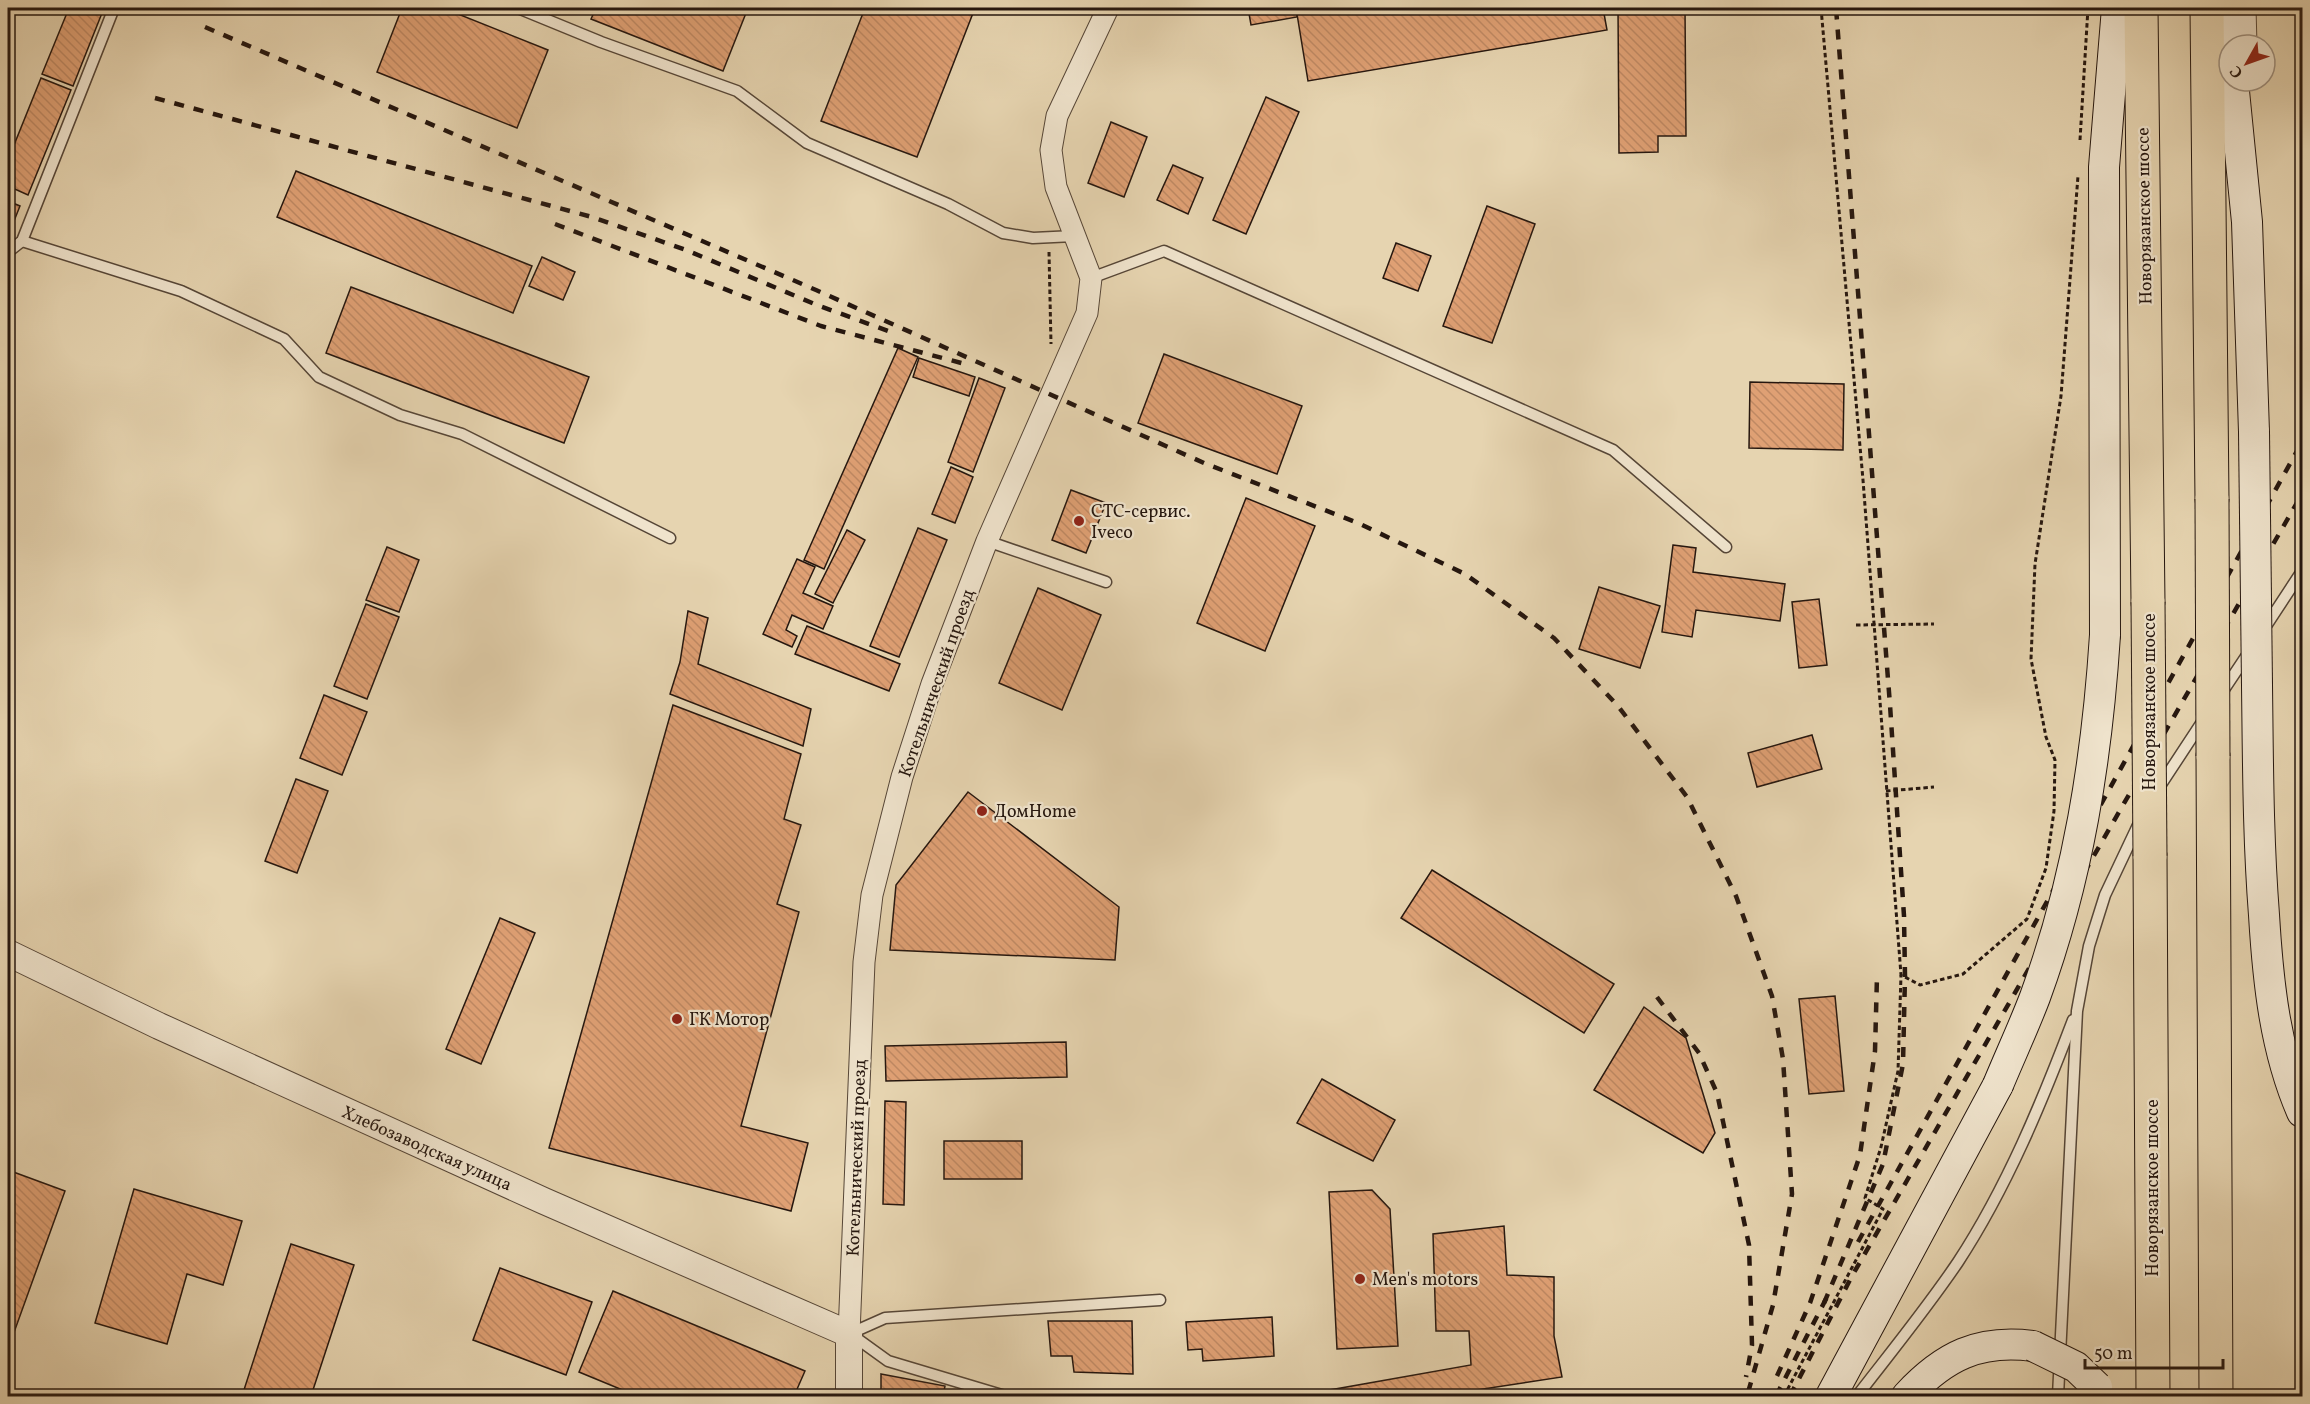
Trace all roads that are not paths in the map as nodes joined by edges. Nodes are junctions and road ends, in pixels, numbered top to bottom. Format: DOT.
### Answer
graph roads {
  1 [pos="114,8"];
  2 [pos="518,8"];
  3 [pos="1108,8"];
  4 [pos="2117,8"];
  5 [pos="2141,8"];
  6 [pos="2207,8"];
  7 [pos="2226,8"];
  8 [pos="2245,8"];
  9 [pos="2229,33"];
  10 [pos="2246,33"];
  11 [pos="2235,93"];
  12 [pos="2246,93"];
  13 [pos="2247,222"];
  14 [pos="1074,236"];
  15 [pos="22,241"];
  16 [pos="8,252"];
  17 [pos="1091,278"];
  18 [pos="670,538"];
  19 [pos="987,541"];
  20 [pos="1726,547"];
  21 [pos="2302,571"];
  22 [pos="2302,579"];
  23 [pos="1106,582"];
  24 [pos="2286,597"];
  25 [pos="8,953"];
  26 [pos="2077,1011"];
  27 [pos="2302,1112"];
  28 [pos="1160,1300"];
  29 [pos="849,1334"];
  30 [pos="2100,1392"];
  31 [pos="849,1396"];
  32 [pos="1005,1396"];
  33 [pos="1831,1396"];
  34 [pos="1857,1396"];
  35 [pos="1907,1396"];
  36 [pos="2058,1396"];
  37 [pos="2153,1396"];
  38 [pos="2216,1396"];
  1 -- 15 [label="lane"];
  2 -- 14 [label="lane"];
  3 -- 14 [label="street, Котельнический проезд"];
  4 -- 33 [label="main road, bridge"];
  5 -- 37 [label="highway, Новорязанское шоссе, bridge"];
  6 -- 38 [label="highway, bridge"];
  7 -- 9 [label="main road"];
  8 -- 10 [label="street"];
  11 -- 13 [label="main road"];
  12 -- 13 [label="street"];
  13 -- 27 [label="main road, bridge"];
  14 -- 17 [label="street, Котельнический проезд"];
  15 -- 16 [label="lane"];
  15 -- 18 [label="lane"];
  17 -- 19 [label="street, Котельнический проезд"];
  17 -- 20 [label="lane"];
  19 -- 23 [label="lane"];
  19 -- 29 [label="street, Котельнический проезд"];
  21 -- 24 [label="lane"];
  22 -- 24 [label="lane"];
  24 -- 26 [label="lane"];
  25 -- 29 [label="street, Хлебозаводская улица"];
  26 -- 34 [label="lane"];
  26 -- 36 [label="lane"];
  28 -- 29 [label="lane"];
  29 -- 31 [label="street, Котельнический проезд"];
  29 -- 32 [label="lane"];
  30 -- 35 [label="main road, bridge"];
}
